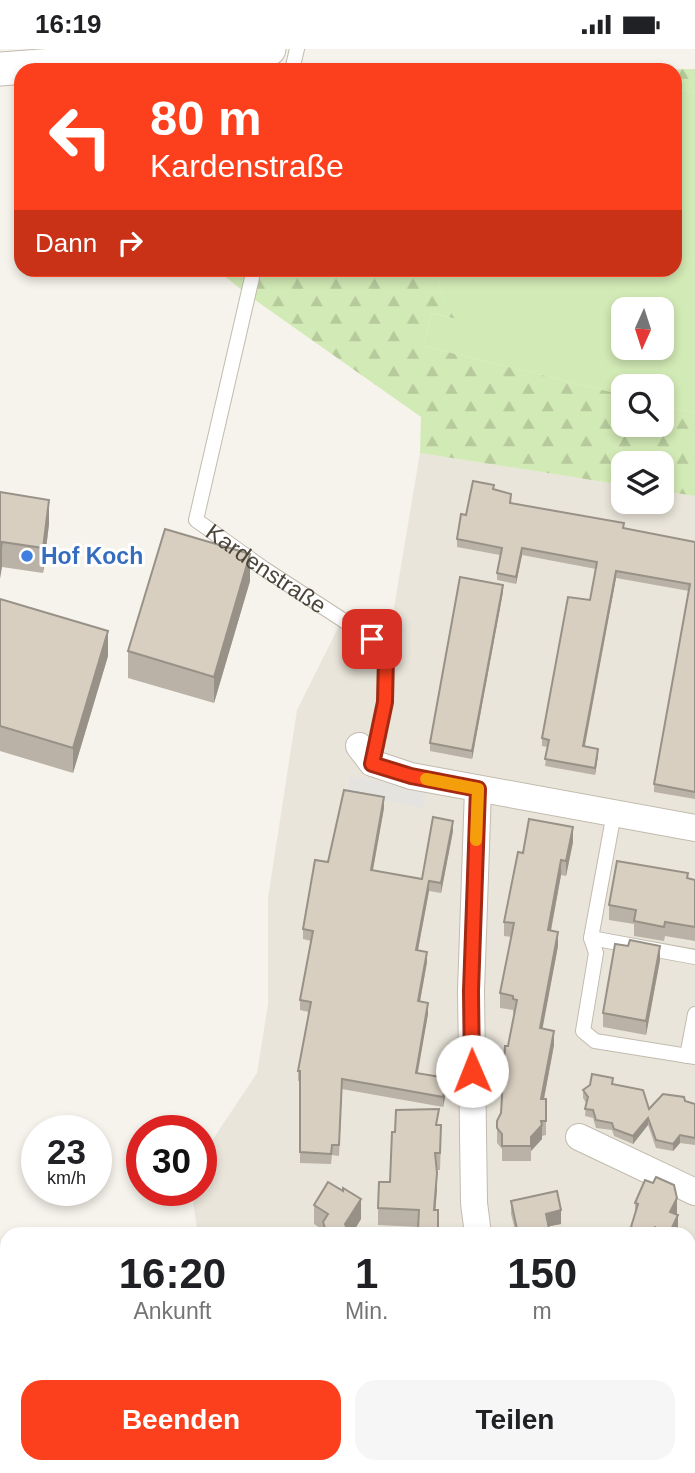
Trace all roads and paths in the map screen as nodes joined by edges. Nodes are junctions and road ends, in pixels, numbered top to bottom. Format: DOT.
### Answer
graph roads {
  1 [pos="269,49"];
  2 [pos="81,63"];
  3 [pos="252,277"];
  4 [pos="365,755"];
  5 [pos="478,789"];
  6 [pos="614,813"];
  7 [pos="695,828"];
  8 [pos="591,938"];
  9 [pos="695,957"];
  10 [pos="695,1014"];
  11 [pos="691,1057"];
  12 [pos="579,1137"];
  13 [pos="695,1192"];
  14 [pos="477,1227"];
  1 -- 2 [label="street"];
  3 -- 4 [label="lane, Kardenstraße"];
  4 -- 5 [label="street, Kardenstraße"];
  5 -- 6 [label="street, Kardenstraße"];
  5 -- 14 [label="street"];
  6 -- 7 [label="street, Kardenstraße"];
  6 -- 8 [label="lane"];
  8 -- 9 [label="lane"];
  8 -- 11 [label="lane"];
  10 -- 11 [label="lane"];
  12 -- 13 [label="street"];
}
